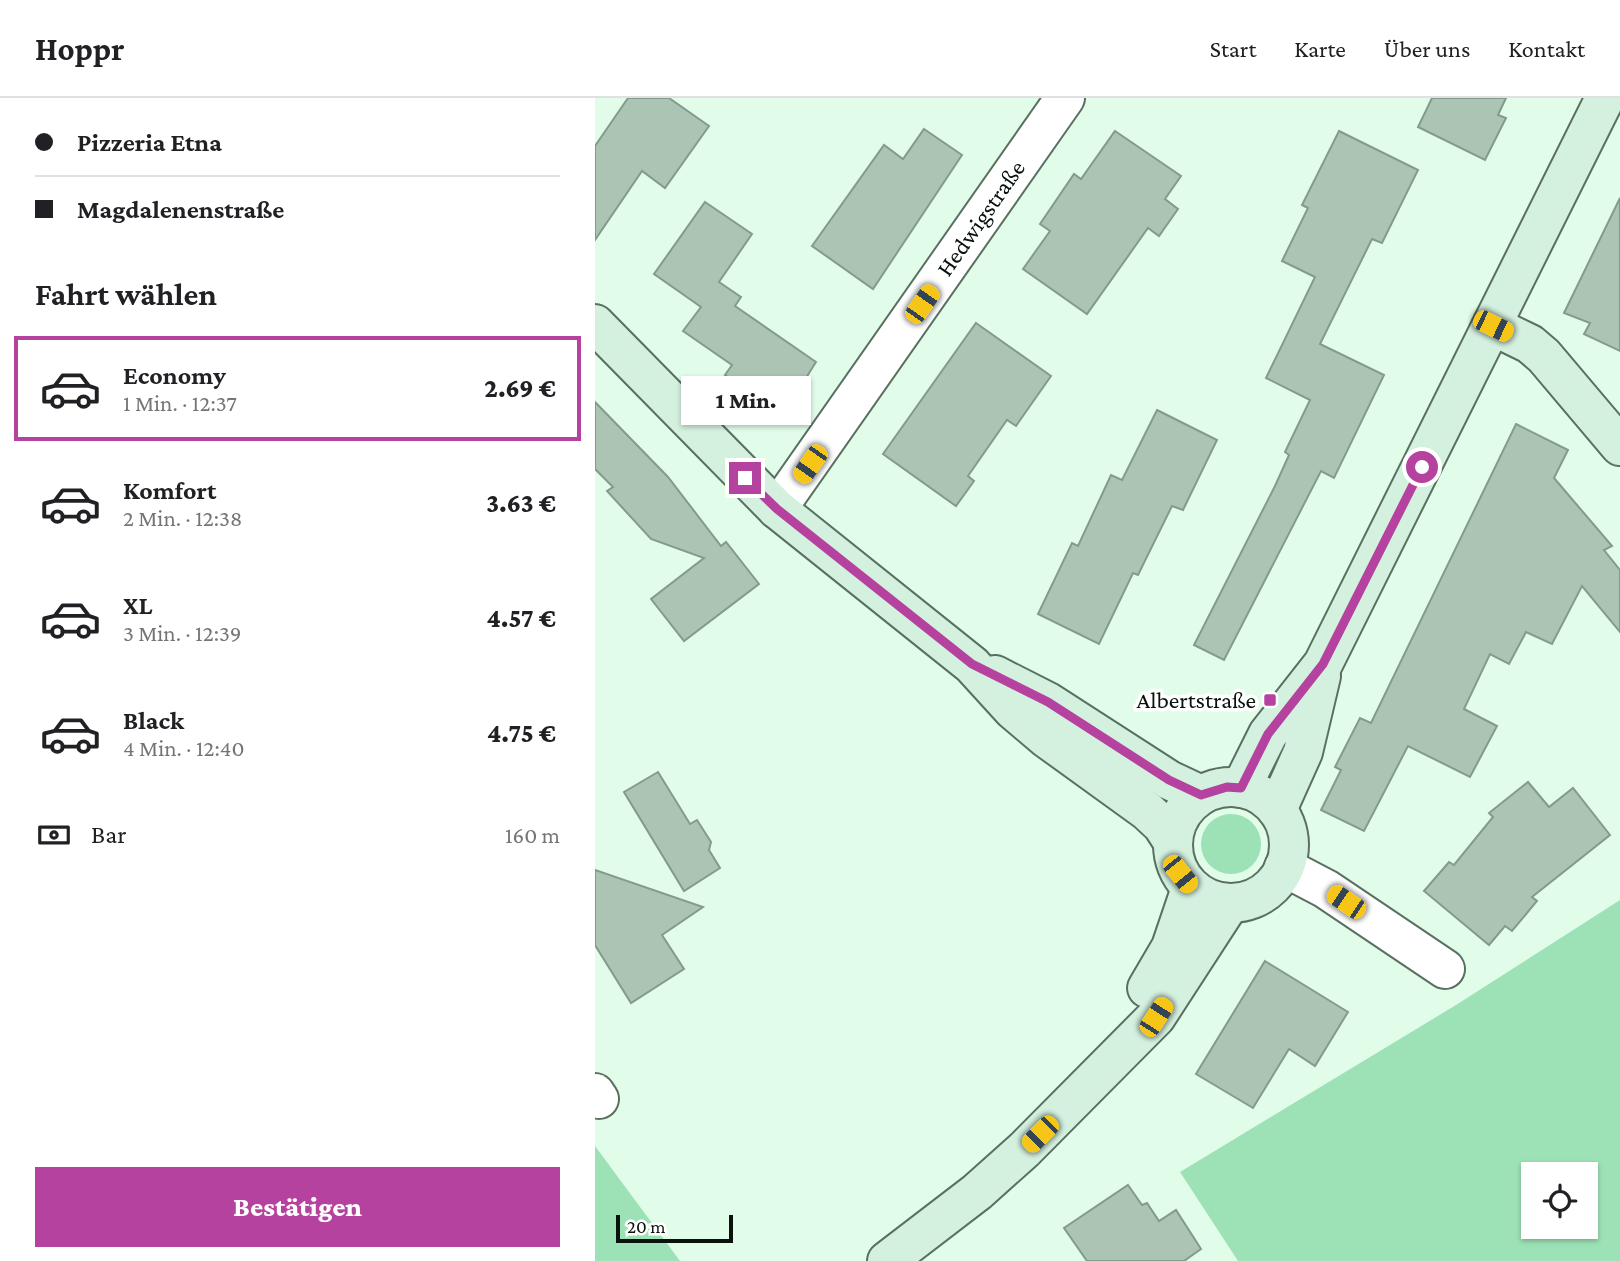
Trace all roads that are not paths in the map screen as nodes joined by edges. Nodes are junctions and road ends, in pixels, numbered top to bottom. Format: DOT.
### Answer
graph roads {
  1 [pos="1065,98"];
  2 [pos="1605,98"];
  3 [pos="595,324"];
  4 [pos="1493,326"];
  5 [pos="1620,446"];
  6 [pos="777,509"];
  7 [pos="972,664"];
  8 [pos="1323,664"];
  9 [pos="1241,788"];
  10 [pos="1201,795"];
  11 [pos="1277,810"];
  12 [pos="1173,842"];
  13 [pos="1284,867"];
  14 [pos="1191,888"];
  15 [pos="1230,903"];
  16 [pos="1445,969"];
  17 [pos="1088,1085"];
  18 [pos="887,1261"];
  1 -- 6 [label="street, Hedwigstraße"];
  2 -- 4 [label="street"];
  3 -- 6 [label="street"];
  4 -- 5 [label="street"];
  4 -- 8 [label="street"];
  6 -- 7 [label="street"];
  7 -- 10 [label="street"];
  7 -- 12 [label="street"];
  8 -- 9 [label="street"];
  8 -- 11 [label="street"];
  9 -- 10 [label="street"];
  9 -- 11 [label="street"];
  10 -- 12 [label="street"];
  11 -- 13 [label="street"];
  12 -- 14 [label="street"];
  13 -- 15 [label="street"];
  13 -- 16 [label="street"];
  14 -- 15 [label="street"];
  14 -- 17 [label="street"];
  15 -- 17 [label="street"];
  17 -- 18 [label="street"];
}
